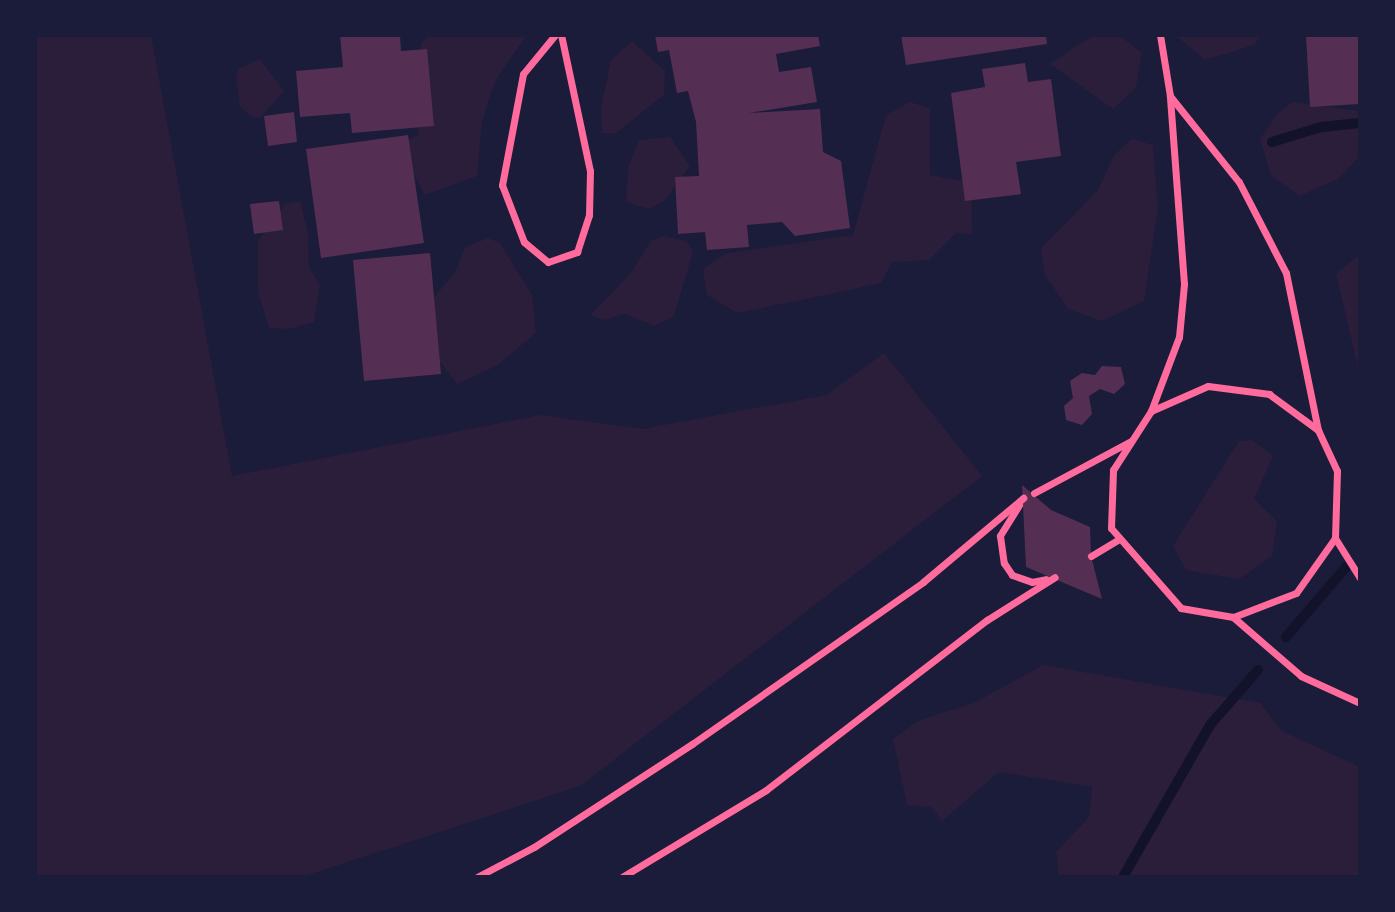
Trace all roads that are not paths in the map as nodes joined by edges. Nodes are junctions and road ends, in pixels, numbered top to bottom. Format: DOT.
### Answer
graph roads {
  1 [pos="555,35"];
  2 [pos="561,35"];
  3 [pos="1160,35"];
  4 [pos="1170,96"];
  5 [pos="1151,411"];
  6 [pos="1318,430"];
  7 [pos="1132,441"];
  8 [pos="1034,493"];
  9 [pos="1335,538"];
  10 [pos="1118,540"];
  11 [pos="1091,556"];
  12 [pos="1360,578"];
  13 [pos="1233,617"];
  14 [pos="1360,703"];
  15 [pos="478,877"];
  16 [pos="622,877"];
  1 -- 2 [label="street"];
  3 -- 4 [label="street"];
  4 -- 5 [label="street"];
  4 -- 6 [label="street"];
  5 -- 6 [label="street"];
  5 -- 7 [label="street"];
  6 -- 9 [label="street"];
  7 -- 8 [label="street"];
  7 -- 10 [label="street"];
  9 -- 12 [label="street"];
  9 -- 13 [label="street"];
  10 -- 11 [label="street"];
  10 -- 13 [label="street"];
  13 -- 14 [label="street"];
  15 -- 16 [label="street"];
}
